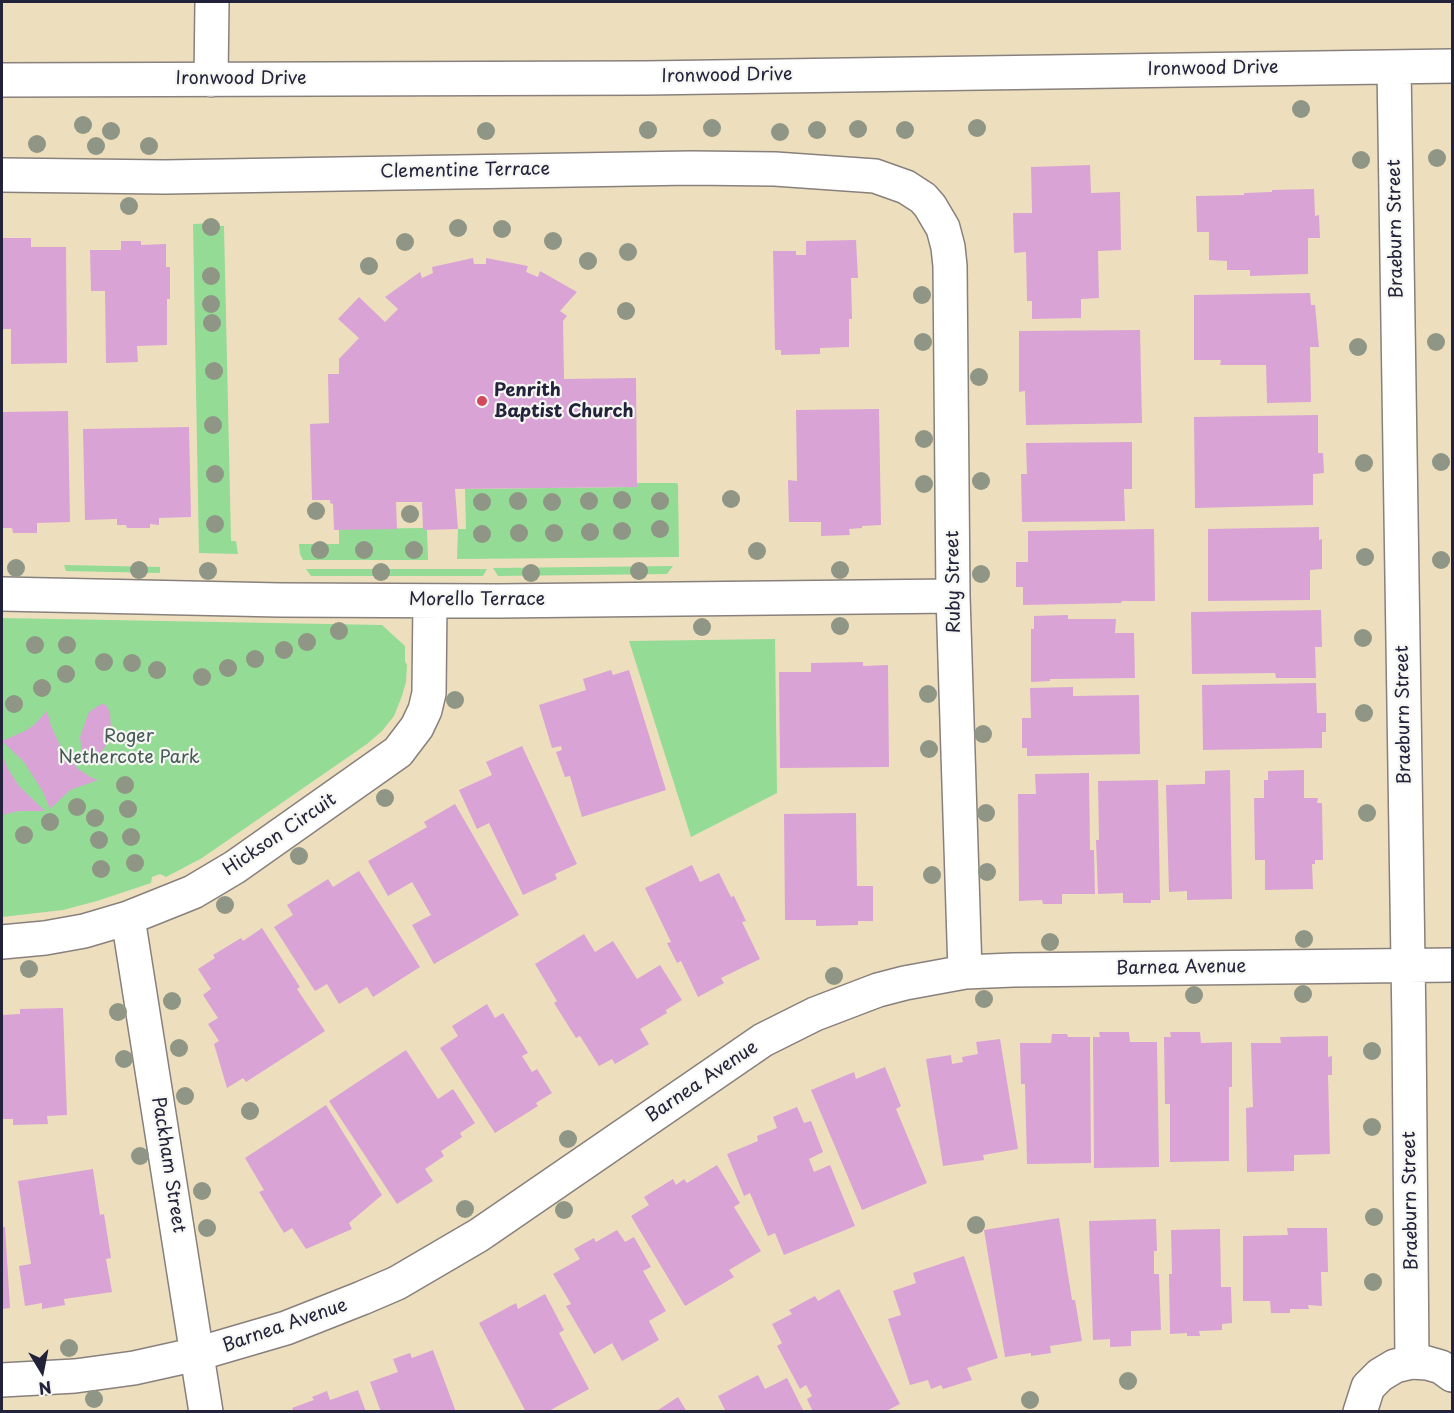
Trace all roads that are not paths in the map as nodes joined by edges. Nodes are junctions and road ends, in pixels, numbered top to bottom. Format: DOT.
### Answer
graph roads {
  1 [pos="212,2"];
  2 [pos="1452,66"];
  3 [pos="1394,67"];
  4 [pos="2,80"];
  5 [pos="211,80"];
  6 [pos="2,175"];
  7 [pos="923,198"];
  8 [pos="2,594"];
  9 [pos="953,596"];
  10 [pos="430,601"];
  11 [pos="128,918"];
  12 [pos="2,942"];
  13 [pos="1452,965"];
  14 [pos="1408,966"];
  15 [pos="965,972"];
  16 [pos="197,1354"];
  17 [pos="1412,1362"];
  18 [pos="1452,1375"];
  19 [pos="2,1380"];
  20 [pos="206,1412"];
  21 [pos="1360,1412"];
  1 -- 5 [label="street"];
  2 -- 3 [label="street, Ironwood Drive"];
  3 -- 5 [label="street, Ironwood Drive"];
  3 -- 14 [label="street, Braeburn Street"];
  4 -- 5 [label="street, Ironwood Drive"];
  6 -- 7 [label="street, Clementine Terrace"];
  7 -- 9 [label="street, Ruby Street"];
  8 -- 10 [label="street, Morello Terrace"];
  9 -- 10 [label="street, Morello Terrace"];
  9 -- 15 [label="street, Ruby Street"];
  10 -- 11 [label="street, Hickson Circuit"];
  11 -- 12 [label="street, Hickson Circuit"];
  11 -- 16 [label="street, Packham Street"];
  13 -- 14 [label="street, Barnea Avenue"];
  14 -- 15 [label="street, Barnea Avenue"];
  14 -- 17 [label="street, Braeburn Street"];
  15 -- 16 [label="street, Barnea Avenue"];
  16 -- 19 [label="street, Barnea Avenue"];
  16 -- 20 [label="street, Packham Street"];
  17 -- 18 [label="street"];
  17 -- 21 [label="street"];
}
